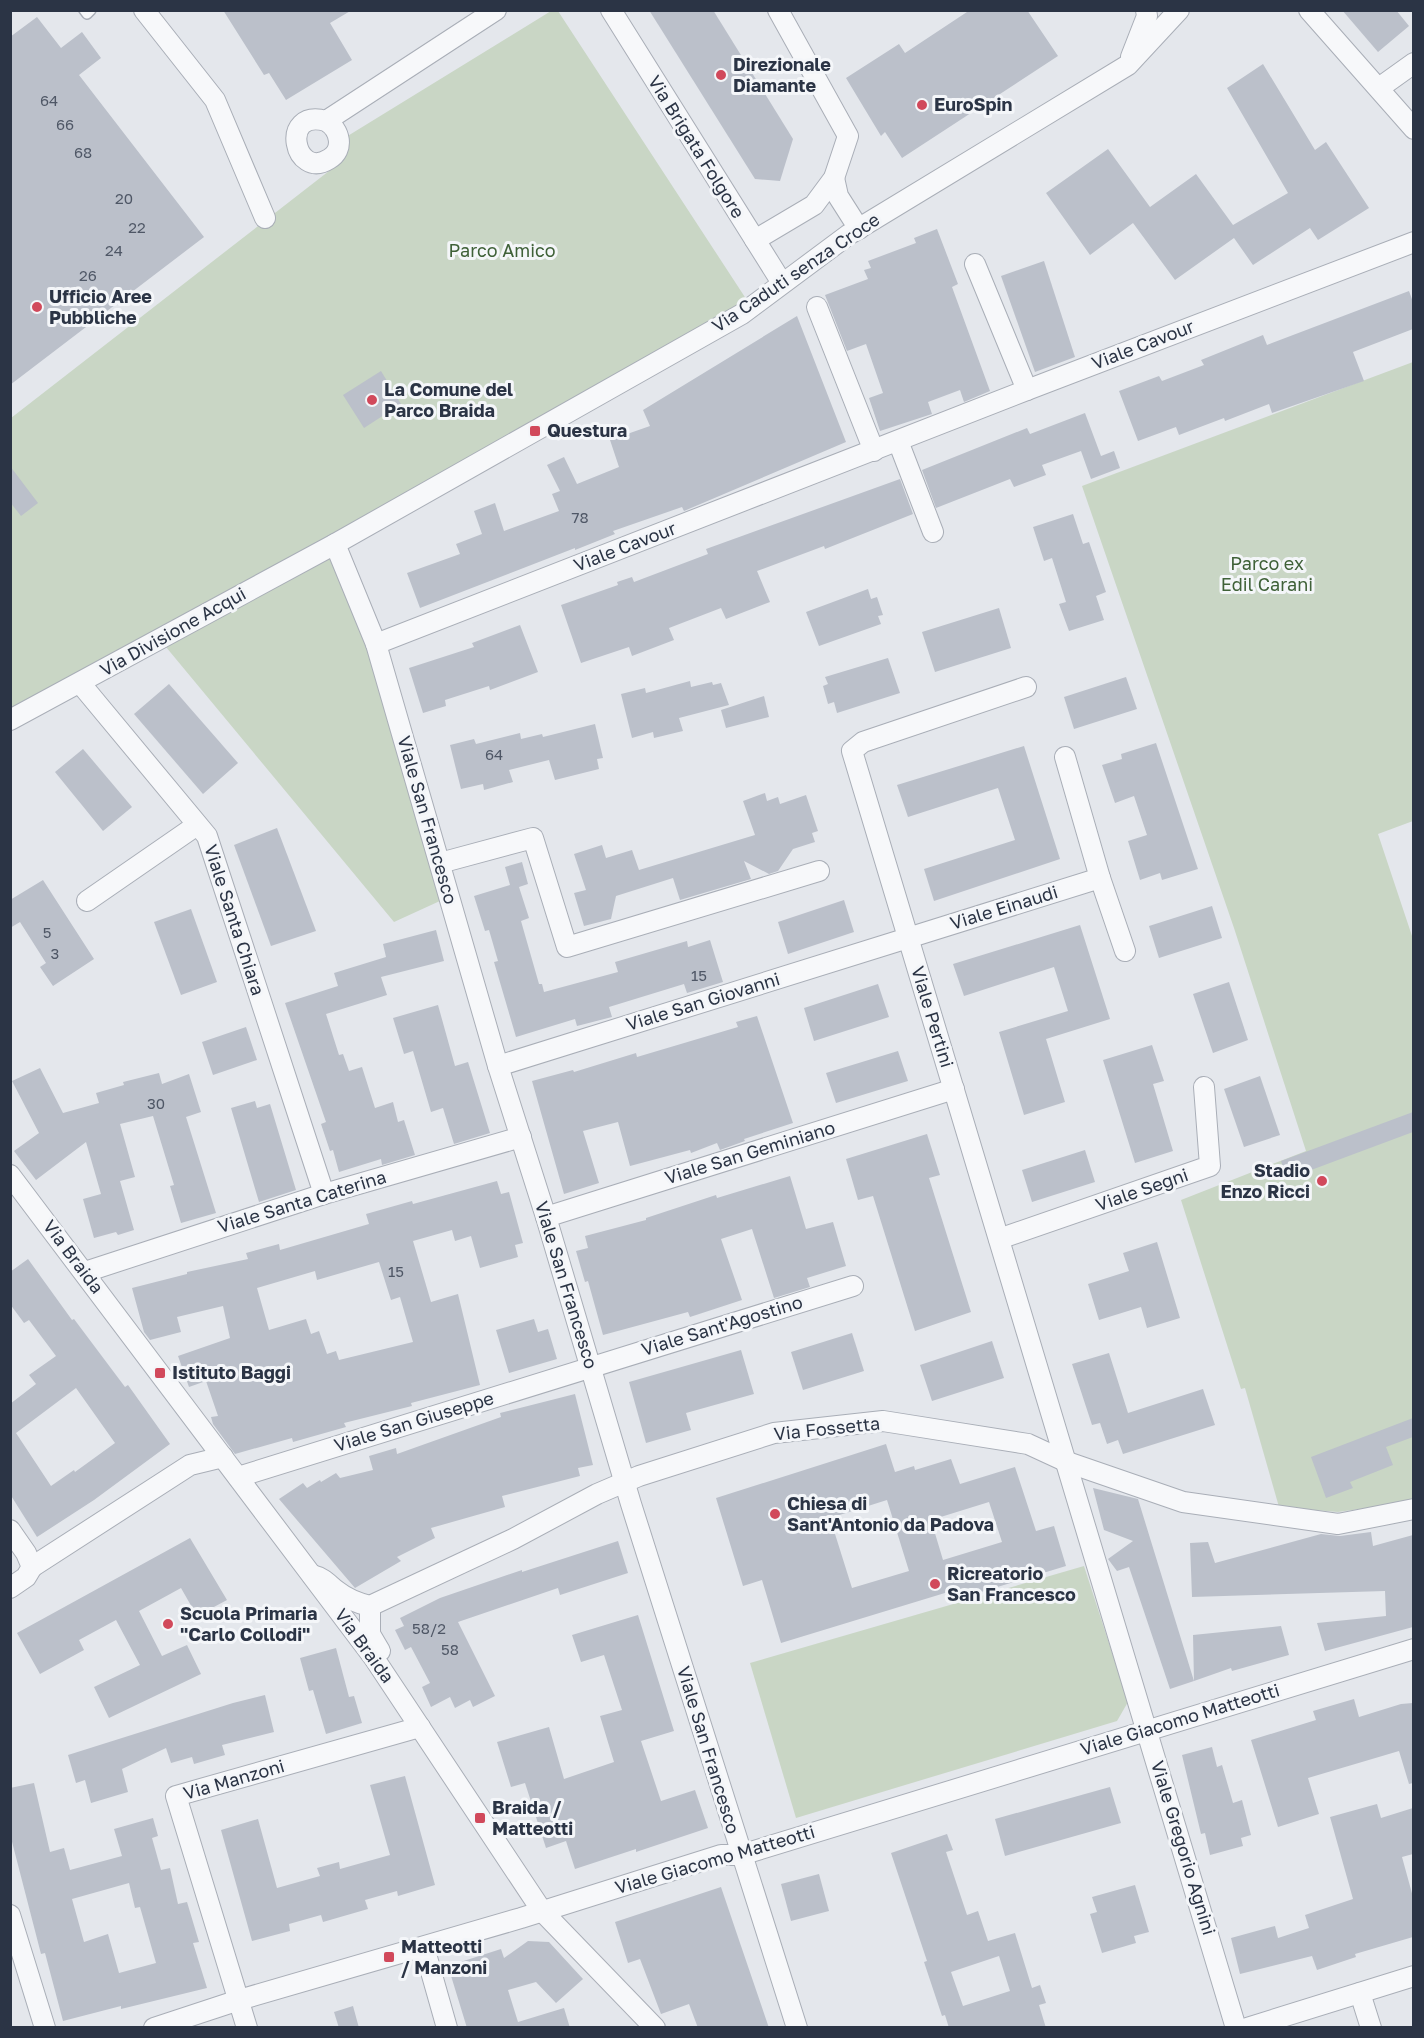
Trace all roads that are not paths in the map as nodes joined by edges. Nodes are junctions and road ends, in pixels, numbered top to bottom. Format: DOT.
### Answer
graph roads {
  1 [pos="84,10"];
  2 [pos="91,10"];
  3 [pos="144,10"];
  4 [pos="496,10"];
  5 [pos="611,10"];
  6 [pos="778,10"];
  7 [pos="1146,10"];
  8 [pos="1179,10"];
  9 [pos="1309,10"];
  10 [pos="1413,63"];
  11 [pos="1128,65"];
  12 [pos="1379,88"];
  13 [pos="326,121"];
  14 [pos="1413,129"];
  15 [pos="834,178"];
  16 [pos="265,218"];
  17 [pos="859,229"];
  18 [pos="755,240"];
  19 [pos="1413,242"];
  20 [pos="975,264"];
  21 [pos="782,283"];
  22 [pos="817,307"];
  23 [pos="1027,390"];
  24 [pos="898,441"];
  25 [pos="874,451"];
  26 [pos="933,532"];
  27 [pos="335,544"];
  28 [pos="376,644"];
  29 [pos="80,683"];
  30 [pos="1026,687"];
  31 [pos="10,720"];
  32 [pos="1065,757"];
  33 [pos="197,825"];
  34 [pos="440,863"];
  35 [pos="819,871"];
  36 [pos="1100,878"];
  37 [pos="87,901"];
  38 [pos="908,938"];
  39 [pos="1125,951"];
  40 [pos="498,1066"];
  41 [pos="1204,1086"];
  42 [pos="954,1089"];
  43 [pos="521,1137"];
  44 [pos="10,1175"];
  45 [pos="324,1194"];
  46 [pos="546,1217"];
  47 [pos="999,1239"];
  48 [pos="85,1272"];
  49 [pos="853,1286"];
  50 [pos="590,1367"];
  51 [pos="224,1457"];
  52 [pos="1067,1462"];
  53 [pos="238,1477"];
  54 [pos="625,1481"];
  55 [pos="1413,1509"];
  56 [pos="10,1530"];
  57 [pos="32,1567"];
  58 [pos="312,1575"];
  59 [pos="10,1588"];
  60 [pos="369,1605"];
  61 [pos="1413,1649"];
  62 [pos="389,1681"];
  63 [pos="420,1727"];
  64 [pos="1148,1731"];
  65 [pos="741,1855"];
  66 [pos="542,1911"];
  67 [pos="10,1915"];
  68 [pos="424,1947"];
  69 [pos="1413,1977"];
  70 [pos="1360,1993"];
  71 [pos="239,2000"];
  72 [pos="45,2028"];
  73 [pos="154,2028"];
  74 [pos="247,2028"];
  75 [pos="447,2028"];
  76 [pos="655,2028"];
  77 [pos="797,2028"];
  78 [pos="1236,2028"];
  79 [pos="1247,2028"];
  80 [pos="1371,2028"];
  1 -- 2 [label="lane"];
  3 -- 16 [label="street"];
  4 -- 13 [label="street"];
  5 -- 18 [label="street, Via Brigata Folgore"];
  6 -- 15 [label="street"];
  7 -- 11 [label="street"];
  8 -- 11 [label="street, Via Caduti senza Croce"];
  9 -- 12 [label="street"];
  10 -- 12 [label="street"];
  11 -- 17 [label="street, Via Caduti senza Croce"];
  12 -- 14 [label="street"];
  15 -- 17 [label="street"];
  15 -- 18 [label="street"];
  17 -- 21 [label="street, Via Caduti senza Croce"];
  18 -- 21 [label="street, Via Brigata Folgore"];
  19 -- 23 [label="street, Viale Cavour"];
  20 -- 23 [label="street"];
  21 -- 27 [label="street, Via Caduti senza Croce"];
  22 -- 25 [label="street"];
  23 -- 24 [label="street, Viale Cavour"];
  24 -- 25 [label="street, Viale Cavour"];
  24 -- 26 [label="street"];
  25 -- 28 [label="street, Viale Cavour"];
  27 -- 28 [label="street, Viale San Francesco"];
  27 -- 29 [label="street, Via Divisione Acqui"];
  28 -- 34 [label="street, Viale San Francesco"];
  29 -- 31 [label="street, Via Divisione Acqui"];
  29 -- 33 [label="street, Viale Santa Chiara"];
  30 -- 38 [label="street, Viale Pertini"];
  32 -- 36 [label="street"];
  33 -- 37 [label="street"];
  33 -- 45 [label="street, Viale Santa Chiara"];
  34 -- 35 [label="street"];
  34 -- 40 [label="street, Viale San Francesco"];
  36 -- 38 [label="street, Viale Einaudi"];
  36 -- 39 [label="street"];
  38 -- 40 [label="street, Viale San Giovanni"];
  38 -- 42 [label="street, Viale Pertini"];
  40 -- 43 [label="street, Viale San Francesco"];
  41 -- 47 [label="street, Viale Segni"];
  42 -- 46 [label="street, Viale San Geminiano"];
  42 -- 47 [label="street, Viale Pertini"];
  43 -- 45 [label="street, Viale Santa Caterina"];
  43 -- 46 [label="street, Viale San Francesco"];
  44 -- 48 [label="street, Via Braida"];
  45 -- 48 [label="street, Viale Santa Caterina"];
  46 -- 50 [label="street, Viale San Francesco"];
  47 -- 52 [label="street, Viale Pertini"];
  48 -- 51 [label="street, Via Braida"];
  49 -- 50 [label="street, Viale Sant'Agostino"];
  50 -- 53 [label="street, Viale San Giuseppe"];
  50 -- 54 [label="street, Viale San Francesco"];
  51 -- 53 [label="street, Via Braida"];
  51 -- 57 [label="street"];
  52 -- 54 [label="street, Via Fossetta"];
  52 -- 55 [label="street, Via Fossetta"];
  52 -- 64 [label="street, Viale Gregorio Agnini"];
  53 -- 58 [label="street, Via Braida"];
  54 -- 60 [label="street, Via Fossetta"];
  54 -- 65 [label="street, Viale San Francesco"];
  56 -- 57 [label="street"];
  57 -- 59 [label="street"];
  58 -- 60 [label="street"];
  58 -- 62 [label="street, Via Braida"];
  60 -- 62 [label="street"];
  61 -- 64 [label="street, Viale Giacomo Matteotti"];
  62 -- 63 [label="street, Via Braida"];
  63 -- 66 [label="street, Via Braida"];
  63 -- 71 [label="street, Via Manzoni"];
  64 -- 65 [label="street, Viale Giacomo Matteotti"];
  64 -- 78 [label="street, Viale Gregorio Agnini"];
  65 -- 66 [label="street, Viale Giacomo Matteotti"];
  65 -- 77 [label="street, Viale San Francesco"];
  66 -- 68 [label="street, Viale Giacomo Matteotti"];
  66 -- 76 [label="street, Via Braida"];
  67 -- 72 [label="street"];
  68 -- 71 [label="street, Viale Giacomo Matteotti"];
  68 -- 75 [label="street"];
  69 -- 70 [label="street"];
  70 -- 79 [label="street"];
  70 -- 80 [label="street"];
  71 -- 73 [label="street, Viale Giacomo Matteotti"];
  71 -- 74 [label="street, Via Manzoni"];
}
